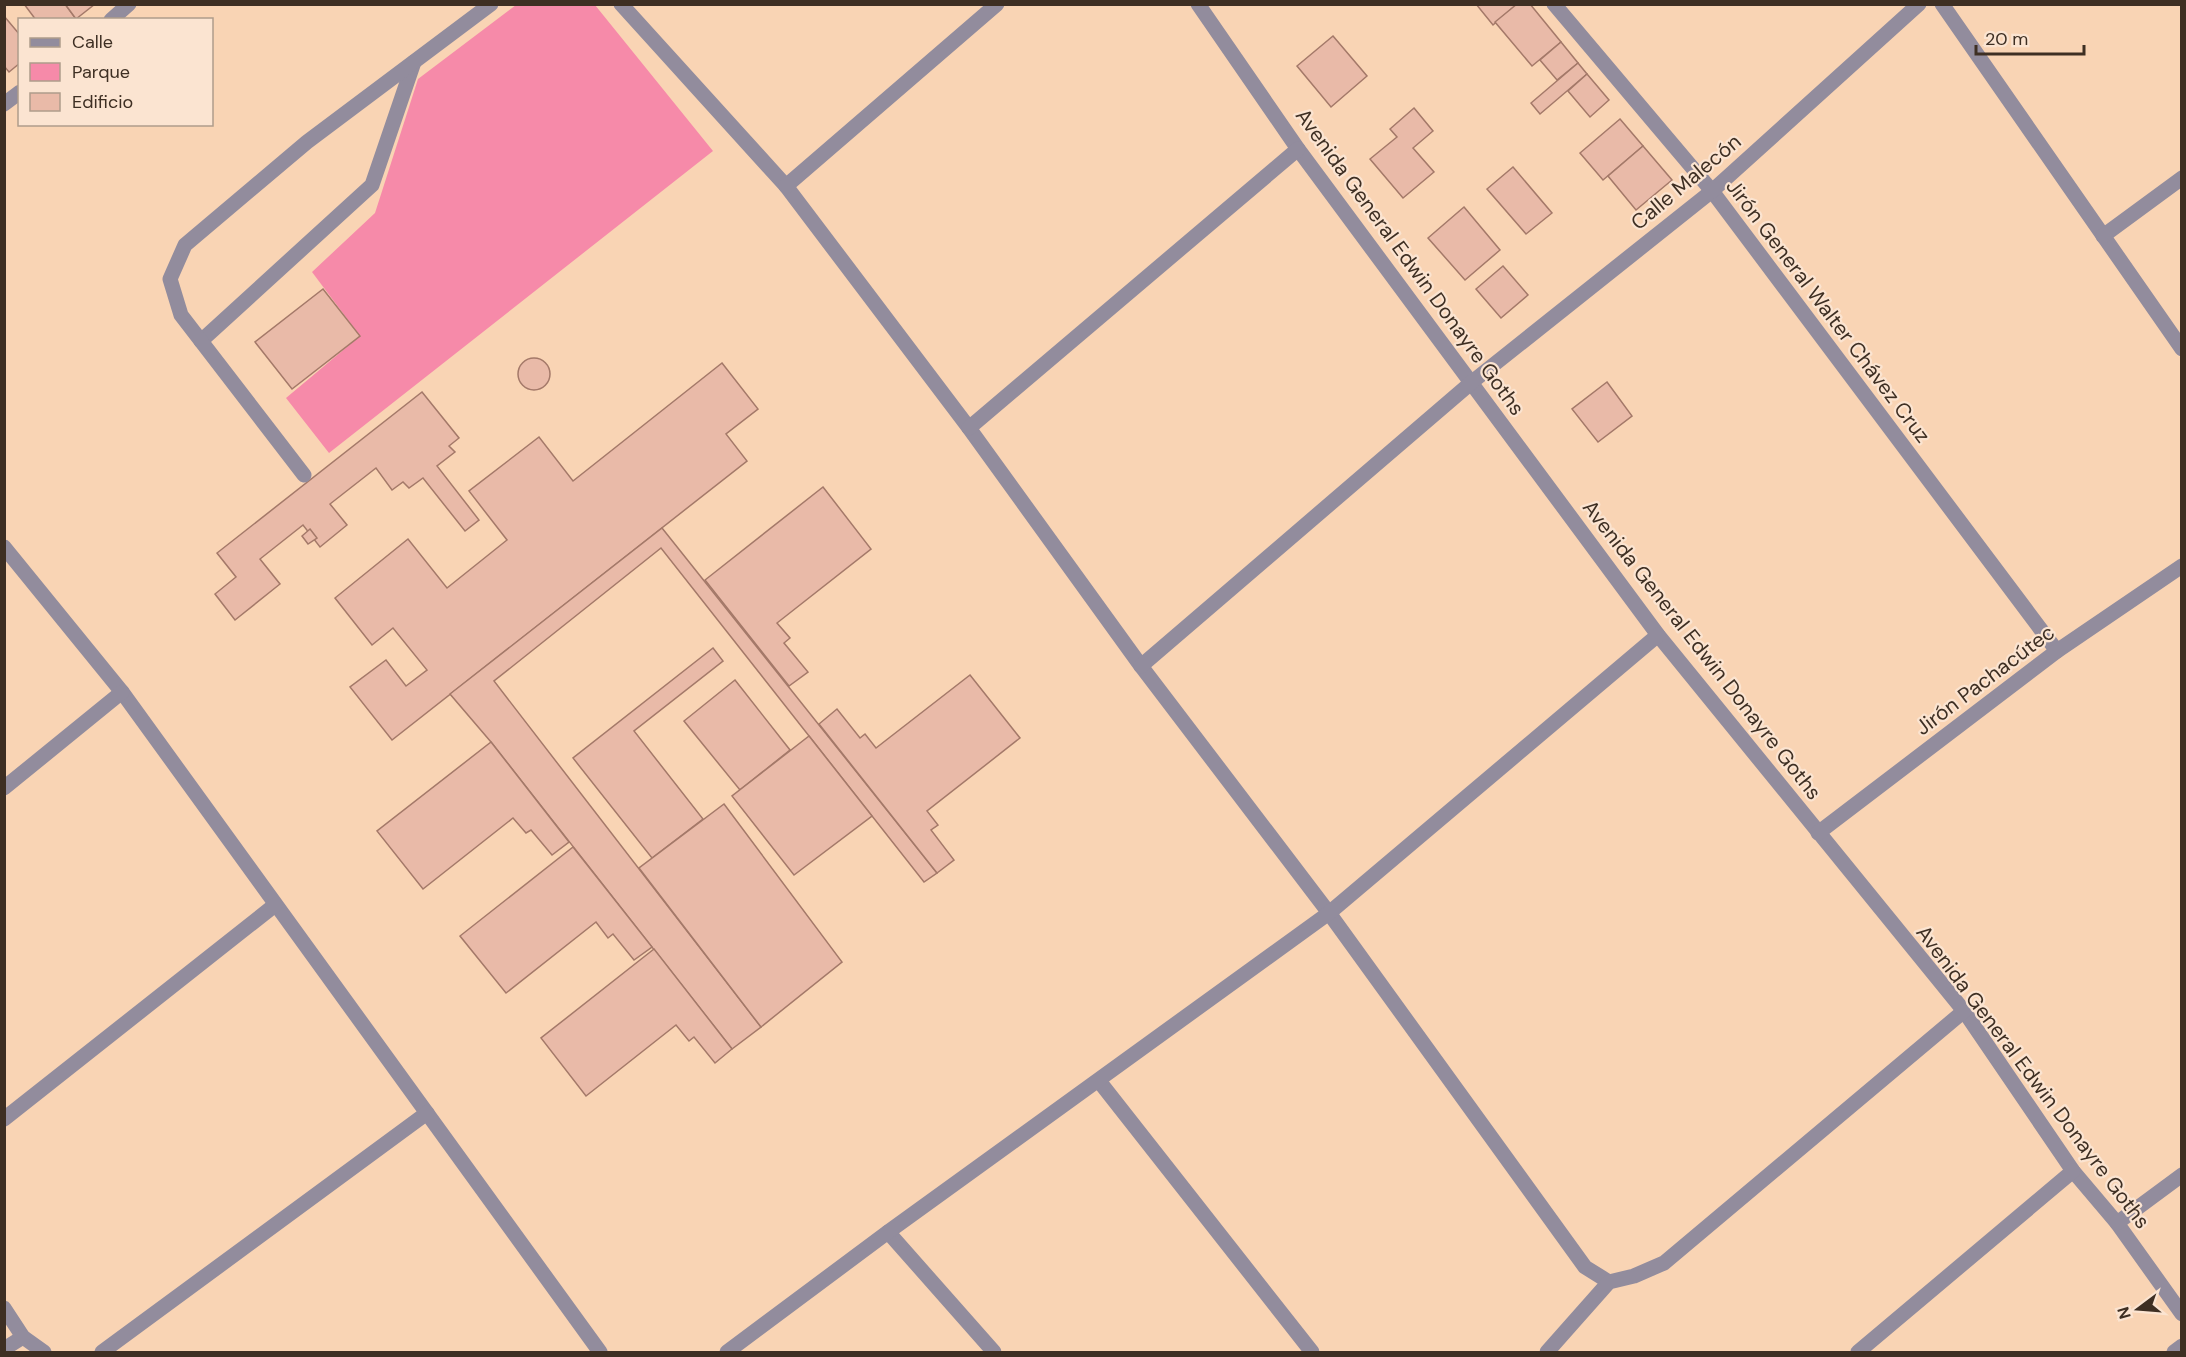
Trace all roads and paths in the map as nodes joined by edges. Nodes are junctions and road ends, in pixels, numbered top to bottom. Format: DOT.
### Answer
graph roads {
  1 [pos="129,4"];
  2 [pos="490,4"];
  3 [pos="621,4"];
  4 [pos="997,4"];
  5 [pos="1198,4"];
  6 [pos="1554,4"];
  7 [pos="1919,4"];
  8 [pos="1942,4"];
  9 [pos="113,18"];
  10 [pos="414,62"];
  11 [pos="18,94"];
  12 [pos="4,104"];
  13 [pos="1298,148"];
  14 [pos="2181,178"];
  15 [pos="786,186"];
  16 [pos="1712,191"];
  17 [pos="2103,236"];
  18 [pos="201,341"];
  19 [pos="2181,349"];
  20 [pos="1472,382"];
  21 [pos="969,428"];
  22 [pos="304,475"];
  23 [pos="4,547"];
  24 [pos="2181,566"];
  25 [pos="1658,635"];
  26 [pos="2057,651"];
  27 [pos="1141,666"];
  28 [pos="122,692"];
  29 [pos="4,788"];
  30 [pos="1818,833"];
  31 [pos="275,905"];
  32 [pos="1329,913"];
  33 [pos="1964,1011"];
  34 [pos="1099,1081"];
  35 [pos="427,1113"];
  36 [pos="4,1119"];
  37 [pos="2073,1172"];
  38 [pos="2181,1175"];
  39 [pos="2117,1223"];
  40 [pos="888,1232"];
  41 [pos="1609,1282"];
  42 [pos="4,1308"];
  43 [pos="2181,1314"];
  44 [pos="23,1337"];
  45 [pos="2181,1346"];
  46 [pos="4,1349"];
  47 [pos="15,1353"];
  48 [pos="44,1353"];
  49 [pos="102,1353"];
  50 [pos="600,1353"];
  51 [pos="728,1353"];
  52 [pos="994,1353"];
  53 [pos="1312,1353"];
  54 [pos="1547,1353"];
  55 [pos="1858,1353"];
  56 [pos="2174,1353"];
  1 -- 9 [label="street"];
  2 -- 10 [label="street"];
  3 -- 15 [label="street"];
  4 -- 15 [label="street"];
  5 -- 13 [label="street, Avenida General Edwin Donayre Goths"];
  6 -- 16 [label="street, Jirón General Walter Chávez Cruz"];
  7 -- 16 [label="street, Calle Malecón"];
  8 -- 17 [label="street"];
  10 -- 18 [label="street"];
  10 -- 18 [label="street"];
  11 -- 12 [label="street"];
  13 -- 20 [label="street, Avenida General Edwin Donayre Goths"];
  13 -- 21 [label="street"];
  14 -- 17 [label="street"];
  15 -- 21 [label="street"];
  16 -- 20 [label="street, Calle Malecón"];
  16 -- 26 [label="street, Jirón General Walter Chávez Cruz"];
  17 -- 19 [label="street"];
  18 -- 22 [label="street"];
  20 -- 25 [label="street, Avenida General Edwin Donayre Goths"];
  20 -- 27 [label="street, Calle Malecón"];
  21 -- 27 [label="street"];
  23 -- 28 [label="street"];
  24 -- 26 [label="street, Jirón Pachacútec"];
  25 -- 30 [label="street, Avenida General Edwin Donayre Goths"];
  25 -- 32 [label="street"];
  26 -- 30 [label="street, Jirón Pachacútec"];
  27 -- 32 [label="street"];
  28 -- 29 [label="street"];
  28 -- 31 [label="street"];
  30 -- 33 [label="street, Avenida General Edwin Donayre Goths"];
  31 -- 35 [label="street"];
  31 -- 36 [label="street"];
  32 -- 34 [label="street"];
  32 -- 41 [label="street"];
  33 -- 37 [label="street, Avenida General Edwin Donayre Goths"];
  33 -- 41 [label="street"];
  34 -- 40 [label="street"];
  34 -- 53 [label="street"];
  35 -- 49 [label="street"];
  35 -- 50 [label="street"];
  37 -- 39 [label="street, Avenida General Edwin Donayre Goths"];
  37 -- 55 [label="street"];
  38 -- 39 [label="street"];
  39 -- 43 [label="street, Avenida General Edwin Donayre Goths"];
  40 -- 51 [label="street"];
  40 -- 52 [label="street"];
  41 -- 54 [label="street"];
  42 -- 44 [label="street"];
  44 -- 46 [label="street"];
  44 -- 47 [label="street"];
  44 -- 48 [label="street"];
  45 -- 56 [label="street"];
}
